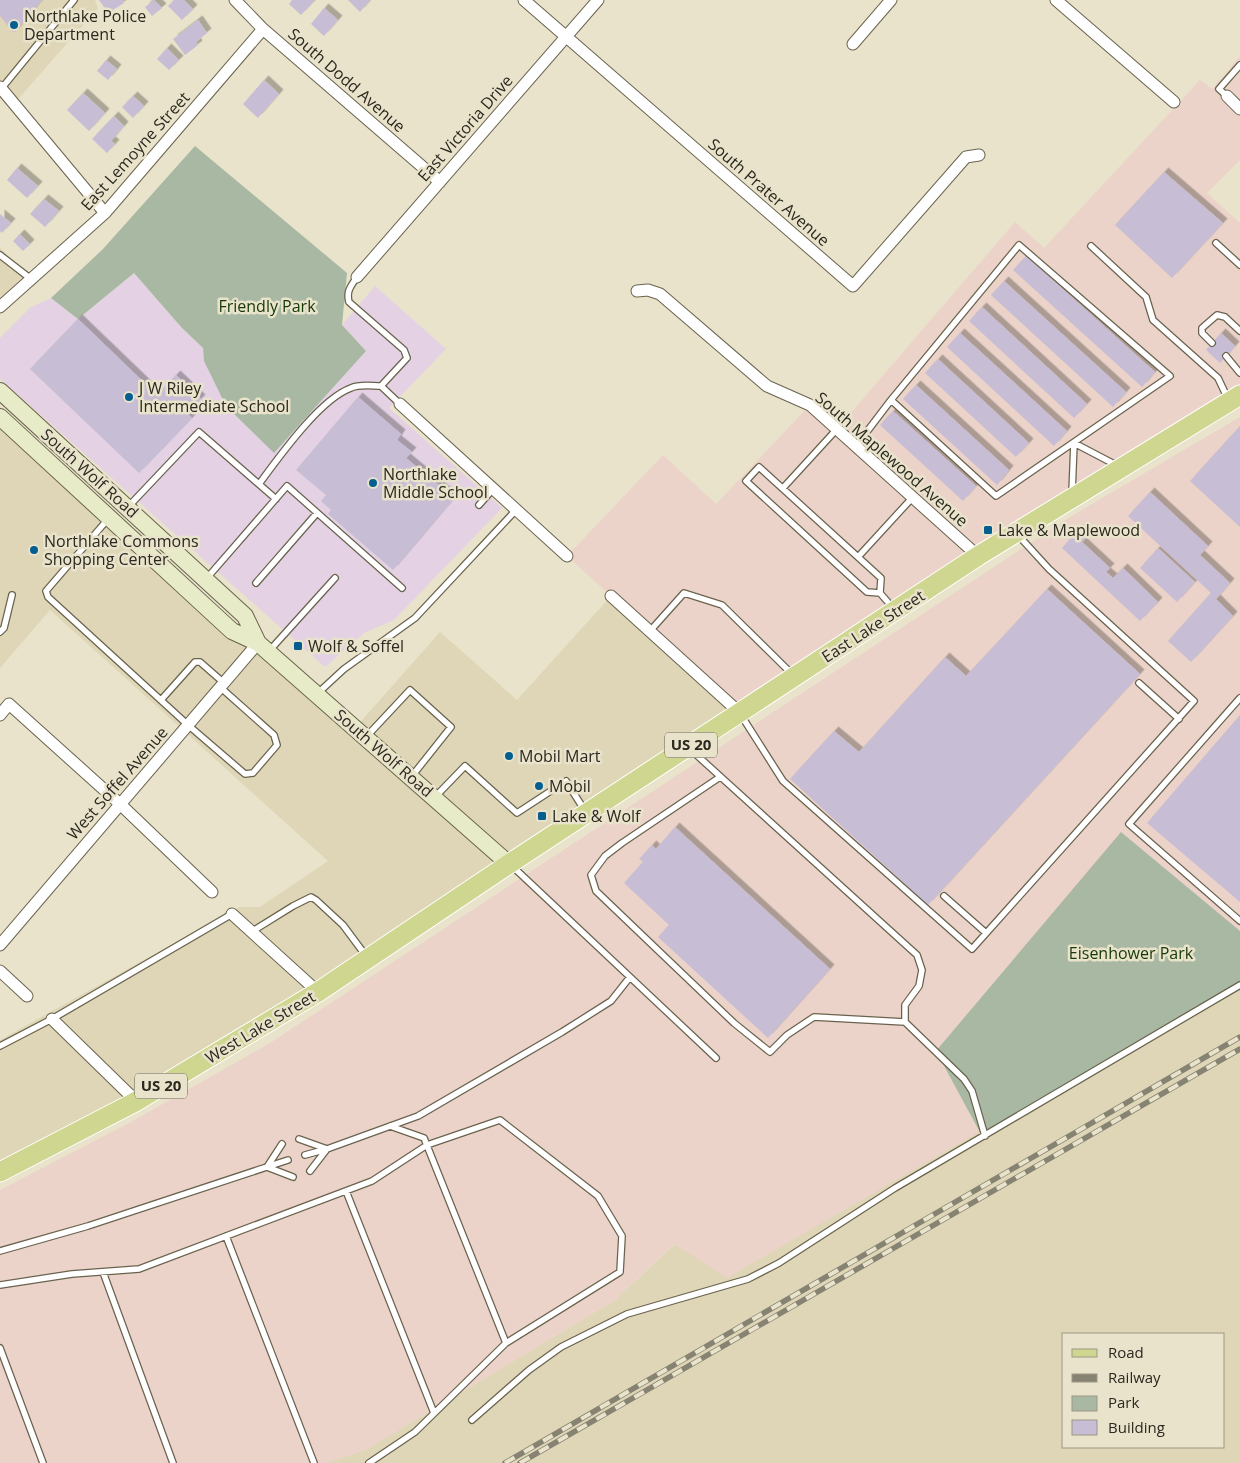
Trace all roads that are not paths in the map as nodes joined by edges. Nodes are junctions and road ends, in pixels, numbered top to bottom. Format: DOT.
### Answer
graph roads {
  1 [pos="74,0"];
  2 [pos="235,0"];
  3 [pos="524,0"];
  4 [pos="598,0"];
  5 [pos="891,0"];
  6 [pos="1056,0"];
  7 [pos="263,29"];
  8 [pos="566,36"];
  9 [pos="853,44"];
  10 [pos="1240,65"];
  11 [pos="1,88"];
  12 [pos="1227,96"];
  13 [pos="1174,102"];
  14 [pos="1240,109"];
  15 [pos="979,155"];
  16 [pos="440,182"];
  17 [pos="105,213"];
  18 [pos="1216,244"];
  19 [pos="1091,246"];
  20 [pos="0,255"];
  21 [pos="1240,265"];
  22 [pos="358,277"];
  23 [pos="31,279"];
  24 [pos="637,291"];
  25 [pos="0,307"];
  26 [pos="1240,331"];
  27 [pos="1212,343"];
  28 [pos="1226,356"];
  29 [pos="1239,369"];
  30 [pos="381,386"];
  31 [pos="0,391"];
  32 [pos="1235,398"];
  33 [pos="891,400"];
  34 [pos="400,404"];
  35 [pos="0,417"];
  36 [pos="837,429"];
  37 [pos="1074,443"];
  38 [pos="856,446"];
  39 [pos="1120,468"];
  40 [pos="259,484"];
  41 [pos="783,488"];
  42 [pos="494,489"];
  43 [pos="913,497"];
  44 [pos="1072,498"];
  45 [pos="276,499"];
  46 [pos="479,505"];
  47 [pos="128,507"];
  48 [pos="516,509"];
  49 [pos="317,513"];
  50 [pos="109,518"];
  51 [pos="1016,533"];
  52 [pos="568,556"];
  53 [pos="978,556"];
  54 [pos="858,557"];
  55 [pos="335,578"];
  56 [pos="206,580"];
  57 [pos="256,583"];
  58 [pos="402,588"];
  59 [pos="880,593"];
  60 [pos="12,595"];
  61 [pos="611,596"];
  62 [pos="896,612"];
  63 [pos="650,631"];
  64 [pos="0,632"];
  65 [pos="263,647"];
  66 [pos="794,676"];
  67 [pos="1139,683"];
  68 [pos="222,685"];
  69 [pos="317,694"];
  70 [pos="1240,698"];
  71 [pos="161,700"];
  72 [pos="740,713"];
  73 [pos="0,715"];
  74 [pos="1178,719"];
  75 [pos="188,725"];
  76 [pos="366,738"];
  77 [pos="688,747"];
  78 [pos="411,777"];
  79 [pos="720,777"];
  80 [pos="435,798"];
  81 [pos="120,804"];
  82 [pos="586,813"];
  83 [pos="509,864"];
  84 [pos="212,892"];
  85 [pos="944,896"];
  86 [pos="232,914"];
  87 [pos="1240,921"];
  88 [pos="252,932"];
  89 [pos="986,934"];
  90 [pos="0,944"];
  91 [pos="368,958"];
  92 [pos="0,971"];
  93 [pos="630,977"];
  94 [pos="1240,985"];
  95 [pos="318,992"];
  96 [pos="26,996"];
  97 [pos="52,1020"];
  98 [pos="905,1022"];
  99 [pos="0,1046"];
  100 [pos="716,1058"];
  101 [pos="136,1101"];
  102 [pos="390,1126"];
  103 [pos="985,1136"];
  104 [pos="299,1139"];
  105 [pos="282,1144"];
  106 [pos="427,1145"];
  107 [pos="327,1149"];
  108 [pos="305,1155"];
  109 [pos="288,1160"];
  110 [pos="266,1167"];
  111 [pos="310,1171"];
  112 [pos="0,1172"];
  113 [pos="293,1177"];
  114 [pos="346,1191"];
  115 [pos="226,1236"];
  116 [pos="0,1251"];
  117 [pos="103,1272"];
  118 [pos="0,1285"];
  119 [pos="506,1343"];
  120 [pos="0,1348"];
  121 [pos="434,1413"];
  122 [pos="472,1420"];
  123 [pos="43,1463"];
  124 [pos="173,1463"];
  125 [pos="314,1463"];
  126 [pos="368,1463"];
  1 -- 11 [label="lane"];
  2 -- 7 [label="street, South Dodd Avenue"];
  3 -- 8 [label="street, South Prater Avenue"];
  4 -- 8 [label="street, East Victoria Drive"];
  5 -- 9 [label="street"];
  6 -- 13 [label="street"];
  7 -- 16 [label="street, South Dodd Avenue"];
  7 -- 17 [label="street, East Lemoyne Street"];
  8 -- 15 [label="street, South Prater Avenue"];
  8 -- 16 [label="street, East Victoria Drive"];
  10 -- 12 [label="lane"];
  11 -- 17 [label="street"];
  12 -- 14 [label="street"];
  16 -- 22 [label="street, East Victoria Drive"];
  17 -- 23 [label="street, East Lemoyne Street"];
  18 -- 21 [label="lane"];
  19 -- 32 [label="lane"];
  20 -- 23 [label="lane"];
  22 -- 30 [label="lane"];
  23 -- 25 [label="street, East Lemoyne Street"];
  24 -- 36 [label="street, South Maplewood Avenue"];
  26 -- 27 [label="lane"];
  28 -- 29 [label="lane"];
  30 -- 34 [label="lane"];
  30 -- 40 [label="lane"];
  31 -- 47 [label="main road, South Wolf Road"];
  32 -- 39 [label="main road, East Lake Street / US 20"];
  33 -- 37 [label="lane"];
  33 -- 37 [label="lane"];
  33 -- 38 [label="lane"];
  34 -- 42 [label="street"];
  35 -- 50 [label="main road, South Wolf Road"];
  36 -- 38 [label="street, South Maplewood Avenue"];
  36 -- 41 [label="lane"];
  37 -- 39 [label="lane"];
  37 -- 44 [label="lane"];
  38 -- 43 [label="street, South Maplewood Avenue"];
  39 -- 44 [label="main road, East Lake Street / US 20"];
  40 -- 45 [label="lane"];
  40 -- 47 [label="lane"];
  41 -- 54 [label="lane"];
  41 -- 59 [label="lane"];
  42 -- 46 [label="lane"];
  42 -- 48 [label="street"];
  43 -- 53 [label="street, South Maplewood Avenue"];
  43 -- 54 [label="lane"];
  44 -- 51 [label="main road, East Lake Street / US 20"];
  45 -- 49 [label="lane"];
  45 -- 56 [label="lane"];
  47 -- 56 [label="main road, South Wolf Road"];
  48 -- 52 [label="street"];
  48 -- 69 [label="lane"];
  49 -- 57 [label="lane"];
  49 -- 58 [label="lane"];
  50 -- 65 [label="main road, South Wolf Road"];
  50 -- 71 [label="lane"];
  51 -- 53 [label="main road, East Lake Street / US 20"];
  51 -- 74 [label="lane"];
  53 -- 62 [label="main road, East Lake Street / US 20"];
  54 -- 59 [label="lane"];
  55 -- 65 [label="lane"];
  56 -- 65 [label="main road, South Wolf Road"];
  59 -- 62 [label="lane"];
  60 -- 64 [label="lane"];
  61 -- 63 [label="street"];
  62 -- 66 [label="main road, East Lake Street / US 20"];
  63 -- 66 [label="lane"];
  63 -- 72 [label="street"];
  65 -- 68 [label="street, West Soffel Avenue"];
  65 -- 69 [label="main road, South Wolf Road"];
  66 -- 72 [label="main road, East Lake Street / US 20"];
  67 -- 74 [label="lane"];
  68 -- 71 [label="lane"];
  68 -- 75 [label="street, West Soffel Avenue"];
  68 -- 75 [label="lane"];
  69 -- 76 [label="main road, South Wolf Road"];
  70 -- 87 [label="lane"];
  71 -- 75 [label="lane"];
  72 -- 77 [label="main road, East Lake Street / US 20"];
  72 -- 89 [label="lane"];
  73 -- 81 [label="street"];
  74 -- 89 [label="lane"];
  75 -- 81 [label="street, West Soffel Avenue"];
  76 -- 78 [label="main road, South Wolf Road"];
  76 -- 78 [label="lane"];
  77 -- 79 [label="lane"];
  77 -- 82 [label="main road, East Lake Street / US 20"];
  78 -- 80 [label="main road, South Wolf Road"];
  79 -- 98 [label="lane"];
  79 -- 98 [label="lane"];
  80 -- 82 [label="lane"];
  80 -- 83 [label="main road, South Wolf Road"];
  81 -- 84 [label="street"];
  81 -- 90 [label="street, West Soffel Avenue"];
  82 -- 83 [label="main road, East Lake Street / US 20"];
  83 -- 91 [label="main road, West Lake Street / US 20"];
  83 -- 93 [label="lane"];
  85 -- 89 [label="lane"];
  86 -- 88 [label="street"];
  86 -- 97 [label="lane"];
  88 -- 91 [label="lane"];
  88 -- 95 [label="street"];
  91 -- 95 [label="main road, West Lake Street / US 20"];
  92 -- 96 [label="street"];
  93 -- 100 [label="lane"];
  93 -- 102 [label="lane"];
  94 -- 103 [label="lane"];
  95 -- 101 [label="main road, West Lake Street / US 20"];
  97 -- 99 [label="lane"];
  97 -- 101 [label="street"];
  98 -- 103 [label="lane"];
  101 -- 112 [label="main road, West Lake Street / US 20"];
  102 -- 106 [label="lane"];
  102 -- 107 [label="lane"];
  103 -- 122 [label="lane"];
  104 -- 107 [label="lane"];
  105 -- 110 [label="lane"];
  106 -- 114 [label="lane"];
  106 -- 119 [label="lane"];
  106 -- 119 [label="lane"];
  107 -- 108 [label="lane"];
  107 -- 111 [label="lane"];
  109 -- 110 [label="lane"];
  110 -- 113 [label="lane"];
  110 -- 116 [label="lane"];
  114 -- 115 [label="lane"];
  114 -- 121 [label="lane"];
  115 -- 117 [label="lane"];
  115 -- 125 [label="lane"];
  117 -- 118 [label="lane"];
  117 -- 124 [label="lane"];
  119 -- 121 [label="lane"];
  120 -- 123 [label="lane"];
  121 -- 126 [label="lane"];
}
